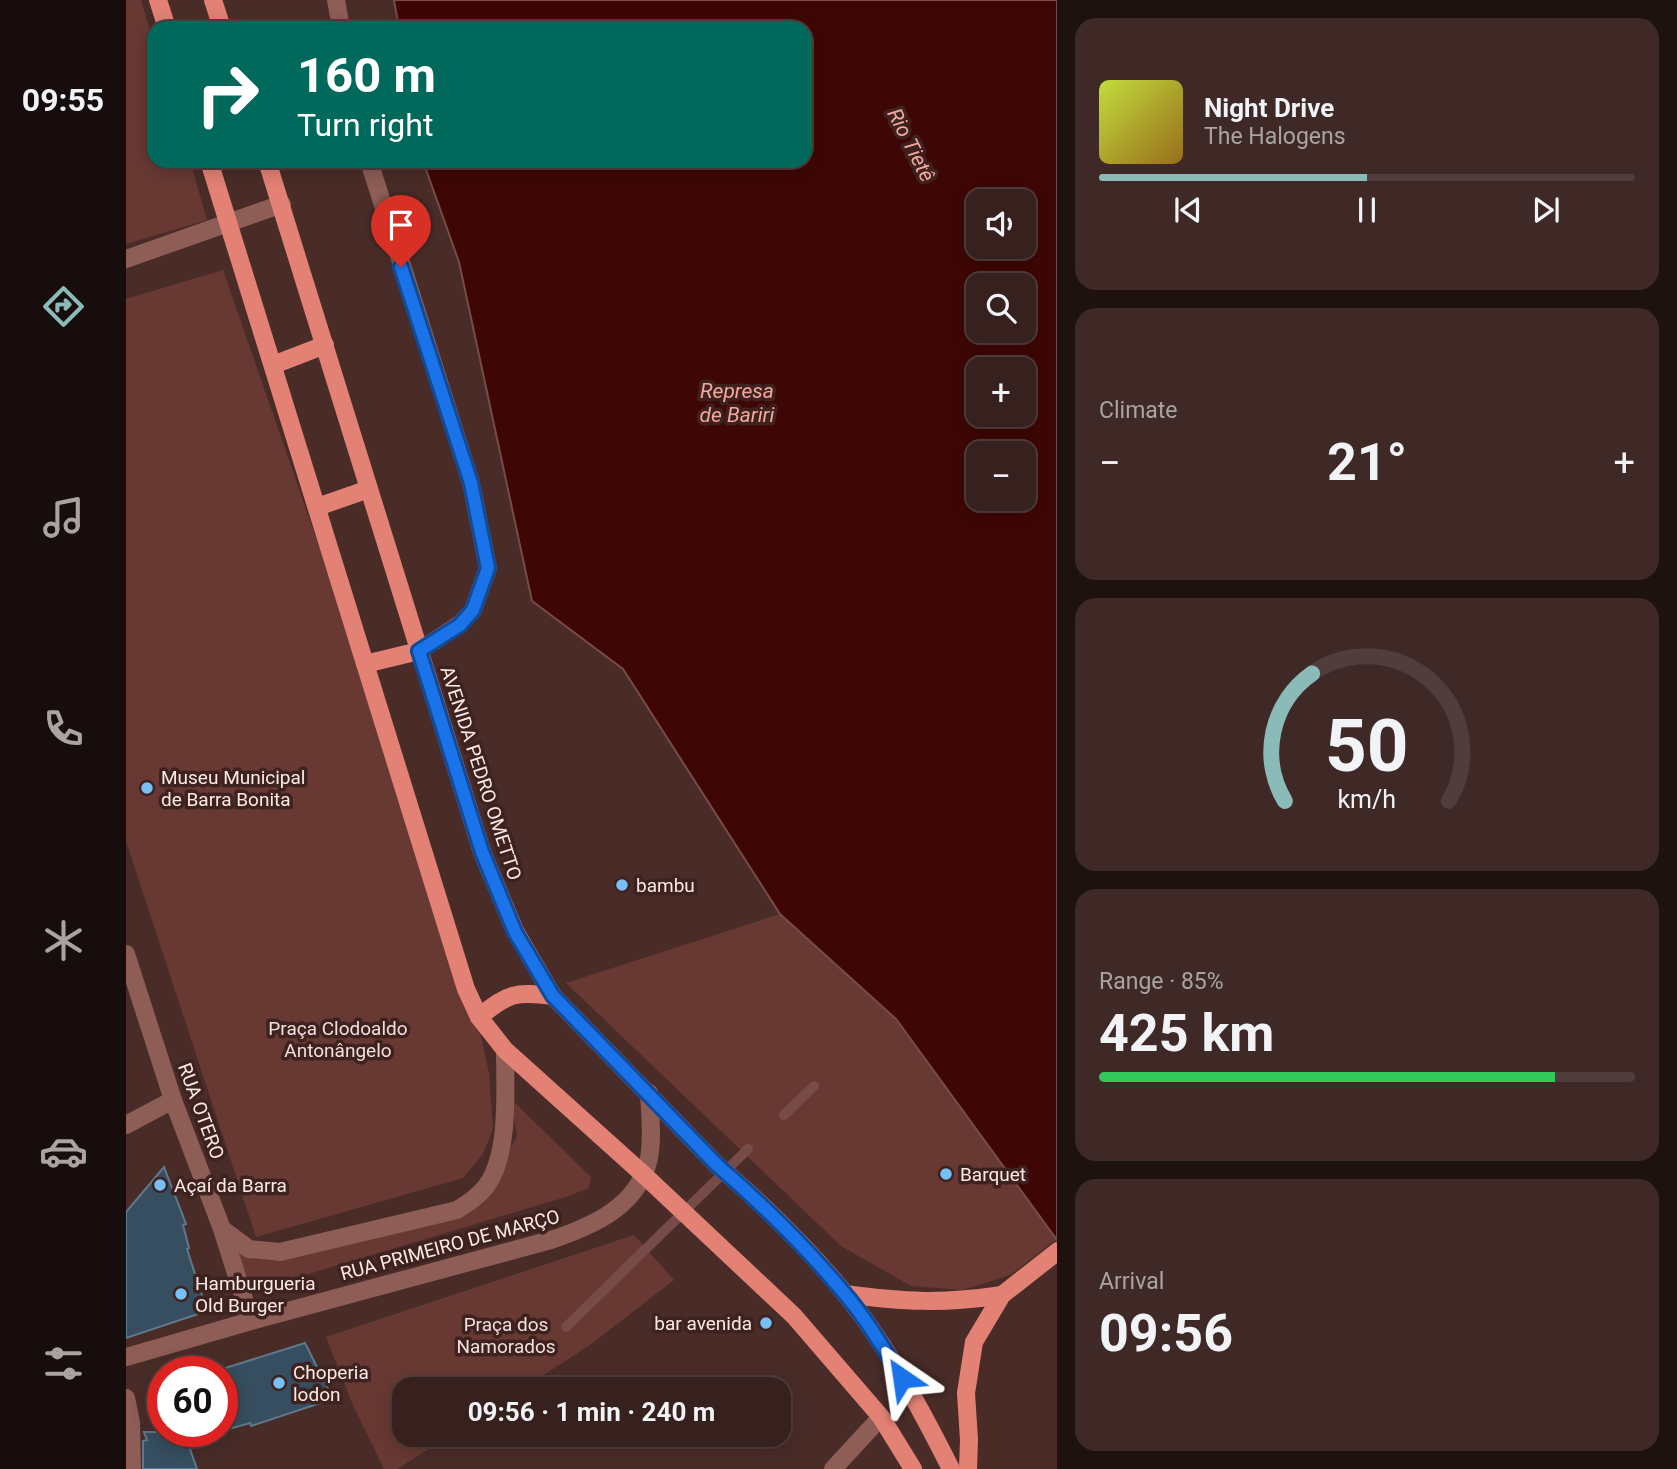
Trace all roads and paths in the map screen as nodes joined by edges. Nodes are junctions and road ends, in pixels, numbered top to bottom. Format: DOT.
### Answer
graph roads {
  1 [pos="158,0"];
  2 [pos="213,0"];
  3 [pos="336,0"];
  4 [pos="165,21"];
  5 [pos="220,21"];
  6 [pos="340,21"];
  7 [pos="211,168"];
  8 [pos="269,168"];
  9 [pos="371,168"];
  10 [pos="282,204"];
  11 [pos="229,222"];
  12 [pos="126,259"];
  13 [pos="325,345"];
  14 [pos="273,365"];
  15 [pos="369,489"];
  16 [pos="317,507"];
  17 [pos="419,651"];
  18 [pos="365,664"];
  19 [pos="126,954"];
  20 [pos="553,996"];
  21 [pos="480,1017"];
  22 [pos="505,1050"];
  23 [pos="649,1093"];
  24 [pos="173,1100"];
  25 [pos="126,1125"];
  26 [pos="644,1175"];
  27 [pos="222,1229"];
  28 [pos="1057,1252"];
  29 [pos="845,1294"];
  30 [pos="1002,1295"];
  31 [pos="251,1321"];
  32 [pos="126,1357"];
  33 [pos="126,1398"];
  34 [pos="881,1418"];
  35 [pos="132,1469"];
  36 [pos="833,1469"];
  37 [pos="913,1469"];
  38 [pos="951,1469"];
  39 [pos="968,1469"];
  1 -- 4 [label="main road"];
  2 -- 5 [label="main road"];
  3 -- 6 [label="street"];
  7 -- 11 [label="main road"];
  8 -- 10 [label="main road, AVENIDA PEDRO OMETTO"];
  9 -- 17 [label="street"];
  10 -- 11 [label="street"];
  10 -- 13 [label="main road, AVENIDA PEDRO OMETTO"];
  11 -- 12 [label="street"];
  11 -- 14 [label="main road"];
  13 -- 14 [label="main road"];
  13 -- 15 [label="main road, AVENIDA PEDRO OMETTO"];
  14 -- 16 [label="main road"];
  15 -- 16 [label="main road"];
  15 -- 17 [label="main road, AVENIDA PEDRO OMETTO"];
  16 -- 18 [label="main road"];
  17 -- 18 [label="main road"];
  17 -- 20 [label="main road, AVENIDA PEDRO OMETTO"];
  18 -- 21 [label="main road"];
  19 -- 24 [label="street, RUA OTERO"];
  20 -- 21 [label="main road"];
  20 -- 23 [label="main road, AVENIDA PEDRO OMETTO"];
  21 -- 22 [label="main road"];
  22 -- 26 [label="main road"];
  22 -- 27 [label="street, RUA PRIMEIRO DE MARÇO"];
  23 -- 26 [label="street"];
  23 -- 29 [label="main road, AVENIDA PEDRO OMETTO"];
  24 -- 25 [label="street"];
  24 -- 27 [label="street, RUA OTERO"];
  26 -- 31 [label="street, RUA PRIMEIRO DE MARÇO"];
  26 -- 34 [label="main road"];
  27 -- 31 [label="street, RUA OTERO"];
  28 -- 30 [label="main road"];
  29 -- 30 [label="main road"];
  29 -- 38 [label="main road, AVENIDA PEDRO OMETTO"];
  30 -- 39 [label="main road"];
  31 -- 32 [label="street, RUA PRIMEIRO DE MARÇO"];
  33 -- 35 [label="street"];
  34 -- 36 [label="street"];
  34 -- 37 [label="main road"];
}
